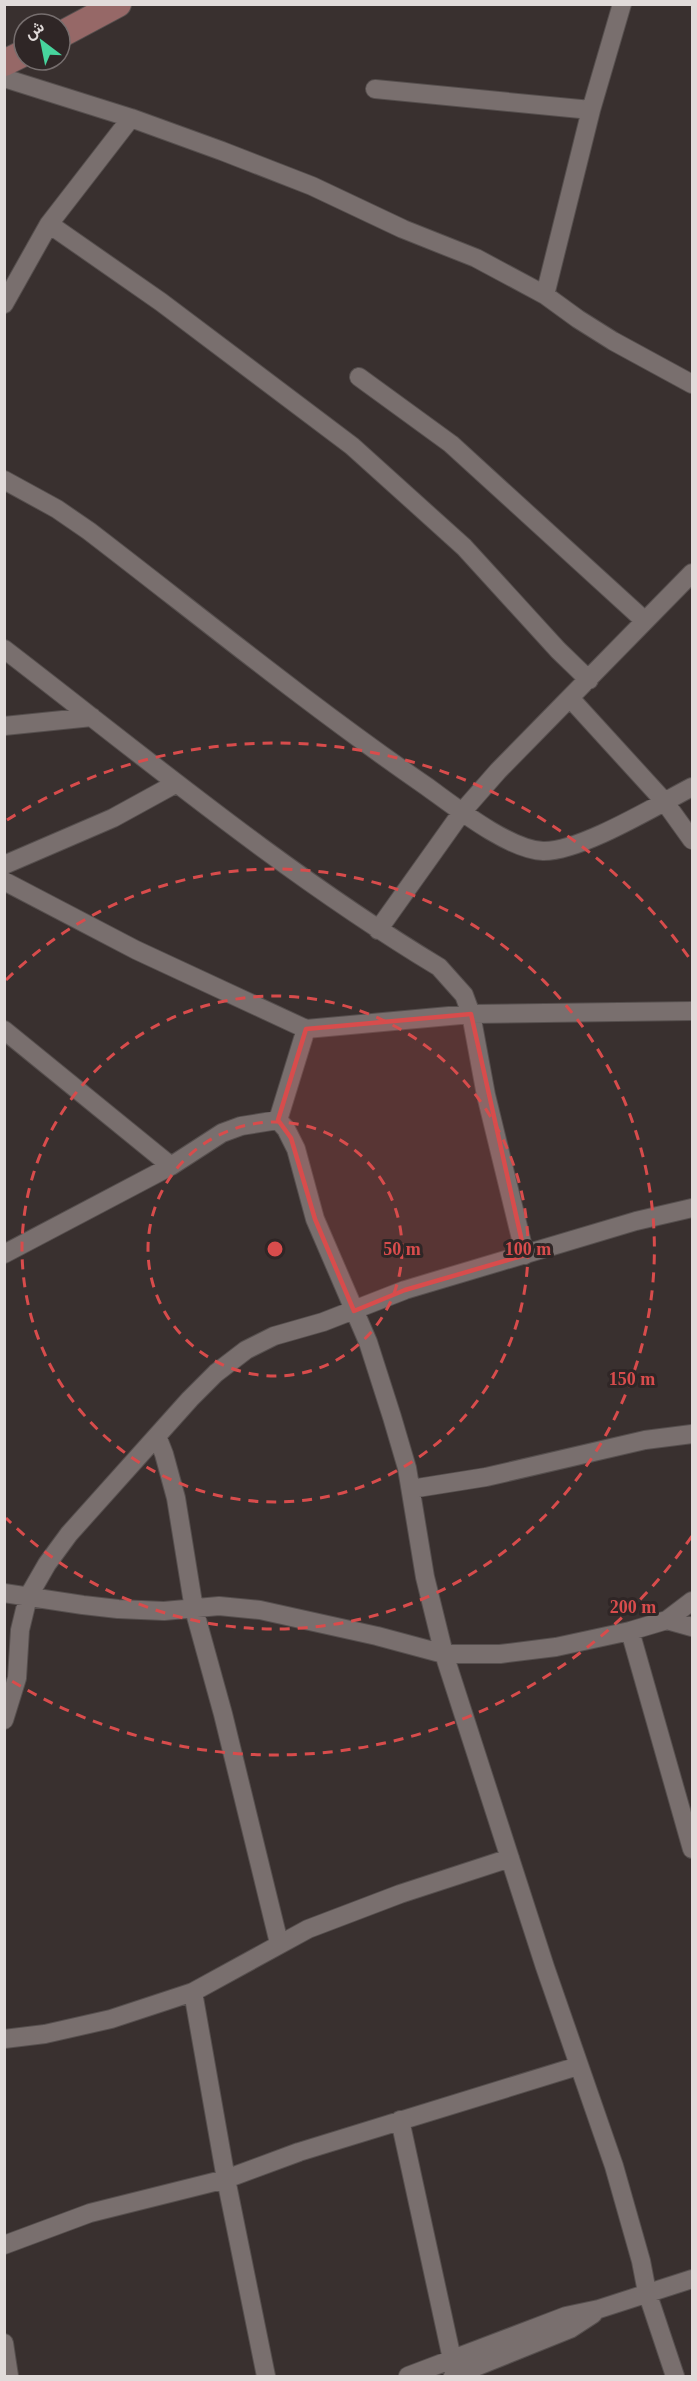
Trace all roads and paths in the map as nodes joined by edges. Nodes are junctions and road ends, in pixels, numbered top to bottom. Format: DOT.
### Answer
graph roads {
  1 [pos="118,4"];
  2 [pos="622,4"];
  3 [pos="72,28"];
  4 [pos="4,78"];
  5 [pos="375,89"];
  6 [pos="591,110"];
  7 [pos="131,118"];
  8 [pos="49,224"];
  9 [pos="545,295"];
  10 [pos="4,304"];
  11 [pos="359,377"];
  12 [pos="693,384"];
  13 [pos="4,480"];
  14 [pos="693,573"];
  15 [pos="645,621"];
  16 [pos="4,649"];
  17 [pos="589,680"];
  18 [pos="570,698"];
  19 [pos="92,717"];
  20 [pos="4,726"];
  21 [pos="175,784"];
  22 [pos="693,787"];
  23 [pos="664,801"];
  24 [pos="462,812"];
  25 [pos="693,840"];
  26 [pos="4,865"];
  27 [pos="4,881"];
  28 [pos="378,930"];
  29 [pos="693,1011"];
  30 [pos="471,1014"];
  31 [pos="306,1029"];
  32 [pos="4,1030"];
  33 [pos="278,1120"];
  34 [pos="171,1166"];
  35 [pos="693,1208"];
  36 [pos="4,1254"];
  37 [pos="525,1255"];
  38 [pos="354,1311"];
  39 [pos="693,1434"];
  40 [pos="157,1437"];
  41 [pos="411,1489"];
  42 [pos="4,1593"];
  43 [pos="28,1598"];
  44 [pos="693,1601"];
  45 [pos="194,1609"];
  46 [pos="667,1620"];
  47 [pos="693,1628"];
  48 [pos="630,1631"];
  49 [pos="444,1654"];
  50 [pos="4,1720"];
  51 [pos="693,1849"];
  52 [pos="510,1858"];
  53 [pos="279,1943"];
  54 [pos="193,1992"];
  55 [pos="4,2039"];
  56 [pos="578,2066"];
  57 [pos="400,2120"];
  58 [pos="226,2179"];
  59 [pos="4,2245"];
  60 [pos="693,2279"];
  61 [pos="647,2292"];
  62 [pos="4,2343"];
  63 [pos="452,2368"];
  64 [pos="9,2376"];
  65 [pos="266,2376"];
  66 [pos="408,2376"];
  67 [pos="675,2376"];
  1 -- 3 [label="street"];
  2 -- 6 [label="street"];
  4 -- 7 [label="street"];
  5 -- 6 [label="street"];
  6 -- 9 [label="street"];
  7 -- 8 [label="street"];
  7 -- 9 [label="street"];
  8 -- 10 [label="street"];
  8 -- 17 [label="street"];
  9 -- 12 [label="street"];
  11 -- 15 [label="street"];
  13 -- 24 [label="street"];
  14 -- 15 [label="street"];
  15 -- 17 [label="street"];
  16 -- 19 [label="street"];
  17 -- 18 [label="street"];
  18 -- 23 [label="street"];
  18 -- 24 [label="street"];
  19 -- 20 [label="street"];
  19 -- 21 [label="street"];
  21 -- 26 [label="street"];
  21 -- 28 [label="street"];
  22 -- 23 [label="street"];
  23 -- 24 [label="street"];
  23 -- 25 [label="street"];
  24 -- 28 [label="street"];
  27 -- 31 [label="street"];
  28 -- 30 [label="street"];
  29 -- 30 [label="street"];
  30 -- 31 [label="street"];
  30 -- 37 [label="street"];
  31 -- 33 [label="street"];
  32 -- 34 [label="street"];
  33 -- 34 [label="street"];
  33 -- 38 [label="street"];
  34 -- 36 [label="street"];
  35 -- 37 [label="street"];
  37 -- 38 [label="street"];
  38 -- 40 [label="street"];
  38 -- 41 [label="street"];
  39 -- 41 [label="street"];
  40 -- 43 [label="street"];
  40 -- 45 [label="street"];
  41 -- 49 [label="street"];
  42 -- 43 [label="street"];
  43 -- 45 [label="street"];
  43 -- 50 [label="street"];
  44 -- 46 [label="street"];
  45 -- 49 [label="street"];
  45 -- 53 [label="street"];
  46 -- 47 [label="street"];
  46 -- 48 [label="street"];
  48 -- 49 [label="street"];
  48 -- 51 [label="street"];
  49 -- 52 [label="street"];
  52 -- 53 [label="street"];
  52 -- 56 [label="street"];
  53 -- 54 [label="street"];
  54 -- 55 [label="street"];
  54 -- 58 [label="street"];
  56 -- 57 [label="street"];
  56 -- 61 [label="street"];
  57 -- 58 [label="street"];
  57 -- 63 [label="street"];
  58 -- 59 [label="street"];
  58 -- 65 [label="street"];
  60 -- 61 [label="street"];
  61 -- 63 [label="street"];
  61 -- 67 [label="street"];
  62 -- 64 [label="street"];
  63 -- 66 [label="street"];
}
